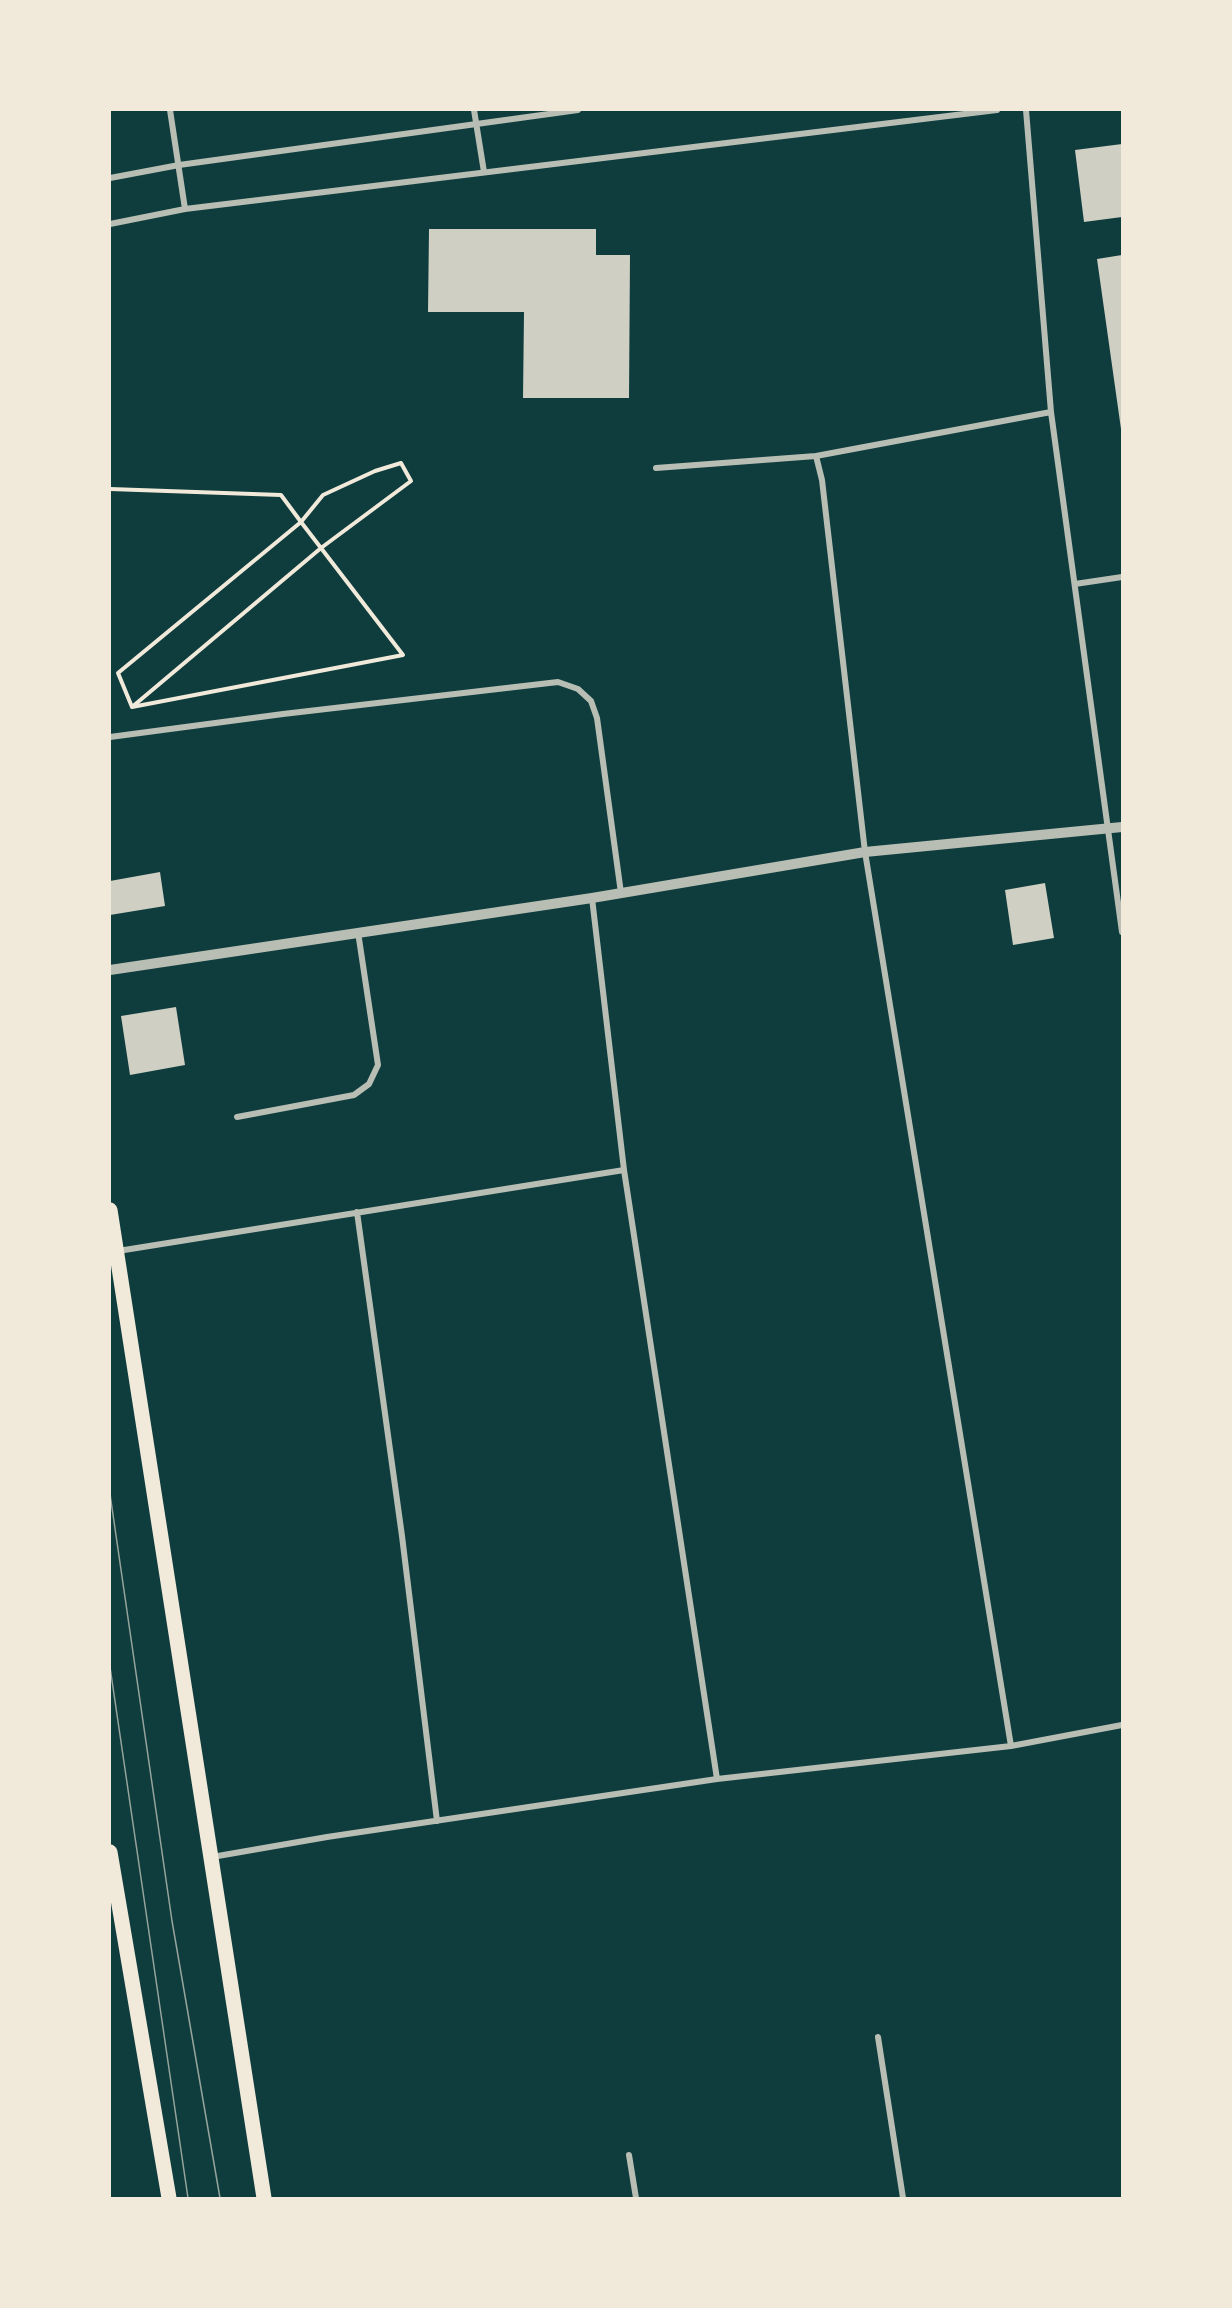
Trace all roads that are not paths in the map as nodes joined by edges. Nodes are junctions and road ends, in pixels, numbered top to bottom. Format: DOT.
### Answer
graph roads {
  1 [pos="170,110"];
  2 [pos="474,110"];
  3 [pos="578,110"];
  4 [pos="997,110"];
  5 [pos="1026,110"];
  6 [pos="477,122"];
  7 [pos="179,165"];
  8 [pos="484,172"];
  9 [pos="110,177"];
  10 [pos="185,209"];
  11 [pos="110,224"];
  12 [pos="1050,412"];
  13 [pos="816,456"];
  14 [pos="656,468"];
  15 [pos="1122,578"];
  16 [pos="1075,584"];
  17 [pos="110,736"];
  18 [pos="1122,827"];
  19 [pos="1108,829"];
  20 [pos="865,852"];
  21 [pos="621,893"];
  22 [pos="592,898"];
  23 [pos="358,932"];
  24 [pos="1122,932"];
  25 [pos="110,970"];
  26 [pos="237,1117"];
  27 [pos="624,1170"];
  28 [pos="110,1210"];
  29 [pos="357,1212"];
  30 [pos="116,1252"];
  31 [pos="1122,1725"];
  32 [pos="1011,1746"];
  33 [pos="717,1779"];
  34 [pos="437,1821"];
  35 [pos="210,1858"];
  36 [pos="110,1862"];
  37 [pos="878,2037"];
  38 [pos="629,2155"];
  39 [pos="169,2199"];
  40 [pos="264,2199"];
  41 [pos="636,2199"];
  42 [pos="903,2199"];
  1 -- 7 [label="street"];
  2 -- 6 [label="street"];
  3 -- 6 [label="street"];
  4 -- 8 [label="street"];
  5 -- 12 [label="street"];
  6 -- 7 [label="street"];
  6 -- 8 [label="street"];
  7 -- 9 [label="street"];
  7 -- 10 [label="street"];
  8 -- 10 [label="street"];
  10 -- 11 [label="street"];
  12 -- 13 [label="street"];
  12 -- 16 [label="street"];
  13 -- 14 [label="street"];
  13 -- 20 [label="street"];
  15 -- 16 [label="street"];
  16 -- 19 [label="street"];
  17 -- 21 [label="street"];
  18 -- 19 [label="street"];
  19 -- 20 [label="street"];
  19 -- 24 [label="street"];
  20 -- 21 [label="street"];
  20 -- 32 [label="street"];
  21 -- 22 [label="street"];
  22 -- 23 [label="street"];
  22 -- 27 [label="street"];
  23 -- 25 [label="street"];
  23 -- 26 [label="street"];
  27 -- 29 [label="street"];
  27 -- 33 [label="street"];
  28 -- 30 [label="main road"];
  29 -- 30 [label="street"];
  29 -- 34 [label="street"];
  30 -- 35 [label="main road"];
  31 -- 32 [label="street"];
  32 -- 33 [label="street"];
  33 -- 34 [label="street"];
  34 -- 35 [label="street"];
  35 -- 40 [label="main road"];
  36 -- 39 [label="main road"];
  37 -- 42 [label="street"];
  38 -- 41 [label="street"];
}
